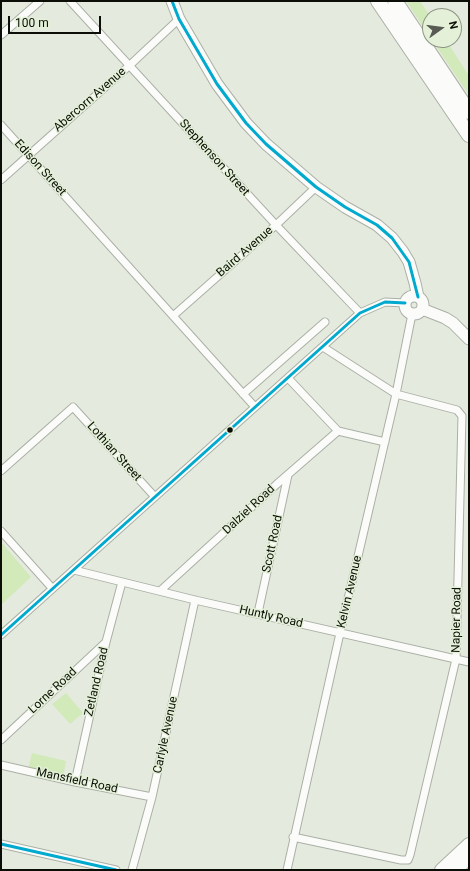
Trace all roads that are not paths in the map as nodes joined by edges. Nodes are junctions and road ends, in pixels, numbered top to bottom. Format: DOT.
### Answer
graph roads {
  1 [pos="40,1"];
  2 [pos="70,1"];
  3 [pos="172,1"];
  4 [pos="378,1"];
  5 [pos="394,1"];
  6 [pos="179,18"];
  7 [pos="1,35"];
  8 [pos="405,41"];
  9 [pos="130,65"];
  10 [pos="469,112"];
  11 [pos="1,125"];
  12 [pos="469,135"];
  13 [pos="469,141"];
  14 [pos="28,155"];
  15 [pos="1,180"];
  16 [pos="316,187"];
  17 [pos="276,225"];
  18 [pos="418,297"];
  19 [pos="405,303"];
  20 [pos="422,309"];
  21 [pos="360,313"];
  22 [pos="412,314"];
  23 [pos="173,316"];
  24 [pos="325,322"];
  25 [pos="469,339"];
  26 [pos="323,347"];
  27 [pos="288,378"];
  28 [pos="243,394"];
  29 [pos="396,394"];
  30 [pos="255,407"];
  31 [pos="338,431"];
  32 [pos="385,442"];
  33 [pos="1,471"];
  34 [pos="288,475"];
  35 [pos="154,497"];
  36 [pos="1,531"];
  37 [pos="74,570"];
  38 [pos="122,582"];
  39 [pos="52,588"];
  40 [pos="160,591"];
  41 [pos="195,600"];
  42 [pos="258,613"];
  43 [pos="340,633"];
  44 [pos="1,635"];
  45 [pos="106,642"];
  46 [pos="456,659"];
  47 [pos="469,662"];
  48 [pos="1,740"];
  49 [pos="1,765"];
  50 [pos="75,782"];
  51 [pos="152,797"];
  52 [pos="293,837"];
  53 [pos="1,844"];
  54 [pos="469,844"];
  55 [pos="469,858"];
  56 [pos="116,870"];
  57 [pos="132,870"];
  58 [pos="286,870"];
  59 [pos="441,870"];
  60 [pos="456,870"];
  1 -- 7 [label="street"];
  2 -- 9 [label="street, Stephenson Street"];
  3 -- 6 [label="street"];
  4 -- 8 [label="highway"];
  5 -- 10 [label="highway"];
  6 -- 9 [label="street, Abercorn Avenue"];
  6 -- 16 [label="street"];
  8 -- 12 [label="highway"];
  8 -- 13 [label="highway"];
  9 -- 14 [label="street, Abercorn Avenue"];
  9 -- 17 [label="street, Stephenson Street"];
  11 -- 14 [label="street, Edison Street"];
  14 -- 15 [label="street, Abercorn Avenue"];
  14 -- 23 [label="street, Edison Street"];
  16 -- 17 [label="street, Baird Avenue"];
  16 -- 18 [label="street"];
  17 -- 21 [label="street, Stephenson Street"];
  17 -- 23 [label="street, Baird Avenue"];
  18 -- 19 [label="street"];
  18 -- 20 [label="street"];
  19 -- 21 [label="street"];
  19 -- 22 [label="street"];
  20 -- 22 [label="street"];
  20 -- 25 [label="street"];
  21 -- 26 [label="street"];
  22 -- 29 [label="street, Kelvin Avenue"];
  23 -- 28 [label="street, Edison Street"];
  24 -- 28 [label="street"];
  26 -- 27 [label="street"];
  26 -- 29 [label="street, Napier Road"];
  27 -- 30 [label="street"];
  27 -- 31 [label="street"];
  28 -- 30 [label="street, Edison Street"];
  29 -- 32 [label="street, Kelvin Avenue"];
  29 -- 46 [label="street, Napier Road"];
  30 -- 35 [label="street"];
  31 -- 32 [label="street"];
  31 -- 34 [label="street, Dalziel Road"];
  32 -- 43 [label="street, Kelvin Avenue"];
  33 -- 35 [label="street, Lothian Street"];
  34 -- 40 [label="street, Dalziel Road"];
  34 -- 42 [label="street, Scott Road"];
  35 -- 37 [label="street"];
  36 -- 39 [label="street"];
  37 -- 38 [label="street, Huntly Road"];
  37 -- 39 [label="street"];
  38 -- 40 [label="street, Huntly Road"];
  38 -- 45 [label="street, Zetland Road"];
  39 -- 44 [label="street"];
  40 -- 41 [label="street, Huntly Road"];
  41 -- 42 [label="street, Huntly Road"];
  41 -- 51 [label="street, Carlyle Avenue"];
  42 -- 43 [label="street, Huntly Road"];
  43 -- 46 [label="street, Huntly Road"];
  43 -- 52 [label="street, Kelvin Avenue"];
  45 -- 48 [label="street, Lorne Road"];
  45 -- 50 [label="street, Zetland Road"];
  46 -- 47 [label="street, Huntly Road"];
  46 -- 52 [label="street, Napier Road"];
  49 -- 50 [label="street, Mansfield Road"];
  50 -- 51 [label="street, Mansfield Road"];
  51 -- 57 [label="street, Carlyle Avenue"];
  52 -- 58 [label="street, Kelvin Avenue"];
  53 -- 56 [label="street"];
  54 -- 59 [label="main road"];
  55 -- 60 [label="main road"];
}
